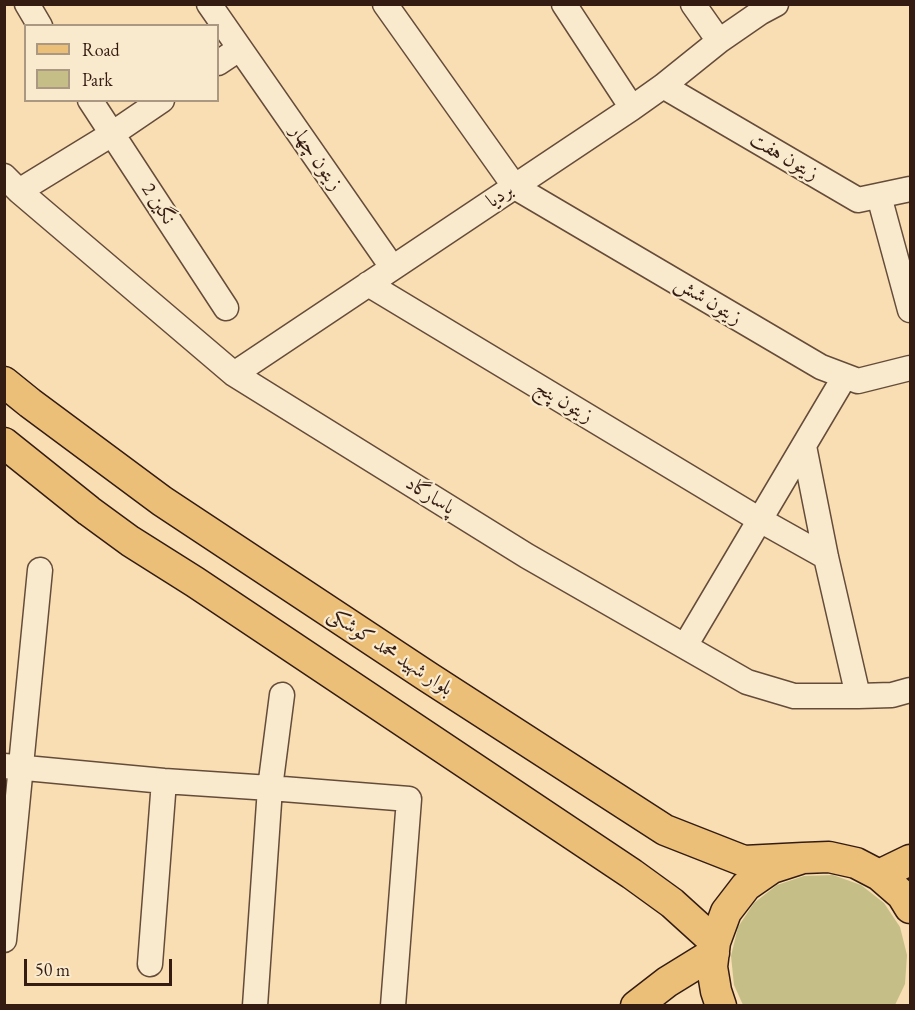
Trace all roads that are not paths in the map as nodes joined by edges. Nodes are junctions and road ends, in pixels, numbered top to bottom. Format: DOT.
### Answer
graph roads {
  1 [pos="27,4"];
  2 [pos="209,4"];
  3 [pos="385,4"];
  4 [pos="564,4"];
  5 [pos="693,4"];
  6 [pos="768,7"];
  7 [pos="39,24"];
  8 [pos="719,41"];
  9 [pos="239,49"];
  10 [pos="219,62"];
  11 [pos="663,86"];
  12 [pos="91,102"];
  13 [pos="159,102"];
  14 [pos="632,108"];
  15 [pos="112,134"];
  16 [pos="12,183"];
  17 [pos="515,187"];
  18 [pos="910,189"];
  19 [pos="879,196"];
  20 [pos="392,267"];
  21 [pos="368,284"];
  22 [pos="226,308"];
  23 [pos="910,310"];
  24 [pos="910,368"];
  25 [pos="234,374"];
  26 [pos="845,376"];
  27 [pos="4,382"];
  28 [pos="4,443"];
  29 [pos="804,446"];
  30 [pos="760,520"];
  31 [pos="826,557"];
  32 [pos="40,570"];
  33 [pos="685,646"];
  34 [pos="910,690"];
  35 [pos="282,695"];
  36 [pos="858,696"];
  37 [pos="13,767"];
  38 [pos="164,781"];
  39 [pos="270,788"];
  40 [pos="803,858"];
  41 [pos="910,860"];
  42 [pos="879,875"];
  43 [pos="910,909"];
  44 [pos="4,940"];
  45 [pos="714,948"];
  46 [pos="150,964"];
  47 [pos="255,1005"];
  48 [pos="393,1005"];
  49 [pos="636,1005"];
  50 [pos="721,1005"];
  1 -- 7 [label="street"];
  2 -- 9 [label="street, زیتون چهار"];
  3 -- 17 [label="street"];
  4 -- 14 [label="street"];
  5 -- 8 [label="street"];
  6 -- 8 [label="street, بردیا"];
  8 -- 11 [label="street, بردیا"];
  9 -- 10 [label="street"];
  9 -- 20 [label="street, زیتون چهار"];
  11 -- 14 [label="street, بردیا"];
  11 -- 19 [label="street, زیتون هفت"];
  12 -- 15 [label="street, نگین 2"];
  13 -- 15 [label="street"];
  14 -- 17 [label="street, بردیا"];
  15 -- 16 [label="street"];
  15 -- 22 [label="street, نگین 2"];
  16 -- 25 [label="street, پاسارگاد"];
  17 -- 20 [label="street, بردیا"];
  17 -- 26 [label="street, زیتون شش"];
  18 -- 19 [label="street, زیتون هفت"];
  19 -- 23 [label="street"];
  20 -- 21 [label="street, بردیا"];
  21 -- 25 [label="street, بردیا"];
  21 -- 30 [label="street, زیتون پنج"];
  24 -- 26 [label="street, زیتون شش"];
  25 -- 33 [label="street, پاسارگاد"];
  26 -- 29 [label="street"];
  27 -- 40 [label="main road, بلوار شهید محمد کوشکی"];
  28 -- 45 [label="main road"];
  29 -- 30 [label="street"];
  29 -- 31 [label="street"];
  30 -- 31 [label="street, زیتون پنج"];
  30 -- 33 [label="street"];
  31 -- 36 [label="street"];
  32 -- 37 [label="street"];
  33 -- 36 [label="street, پاسارگاد"];
  34 -- 36 [label="street, پاسارگاد"];
  35 -- 39 [label="street"];
  37 -- 38 [label="street"];
  37 -- 44 [label="street"];
  38 -- 39 [label="street"];
  38 -- 46 [label="street"];
  39 -- 47 [label="street"];
  39 -- 48 [label="street"];
  40 -- 42 [label="main road"];
  40 -- 45 [label="main road"];
  41 -- 42 [label="main road"];
  42 -- 43 [label="main road"];
  45 -- 49 [label="main road"];
  45 -- 50 [label="main road"];
}
